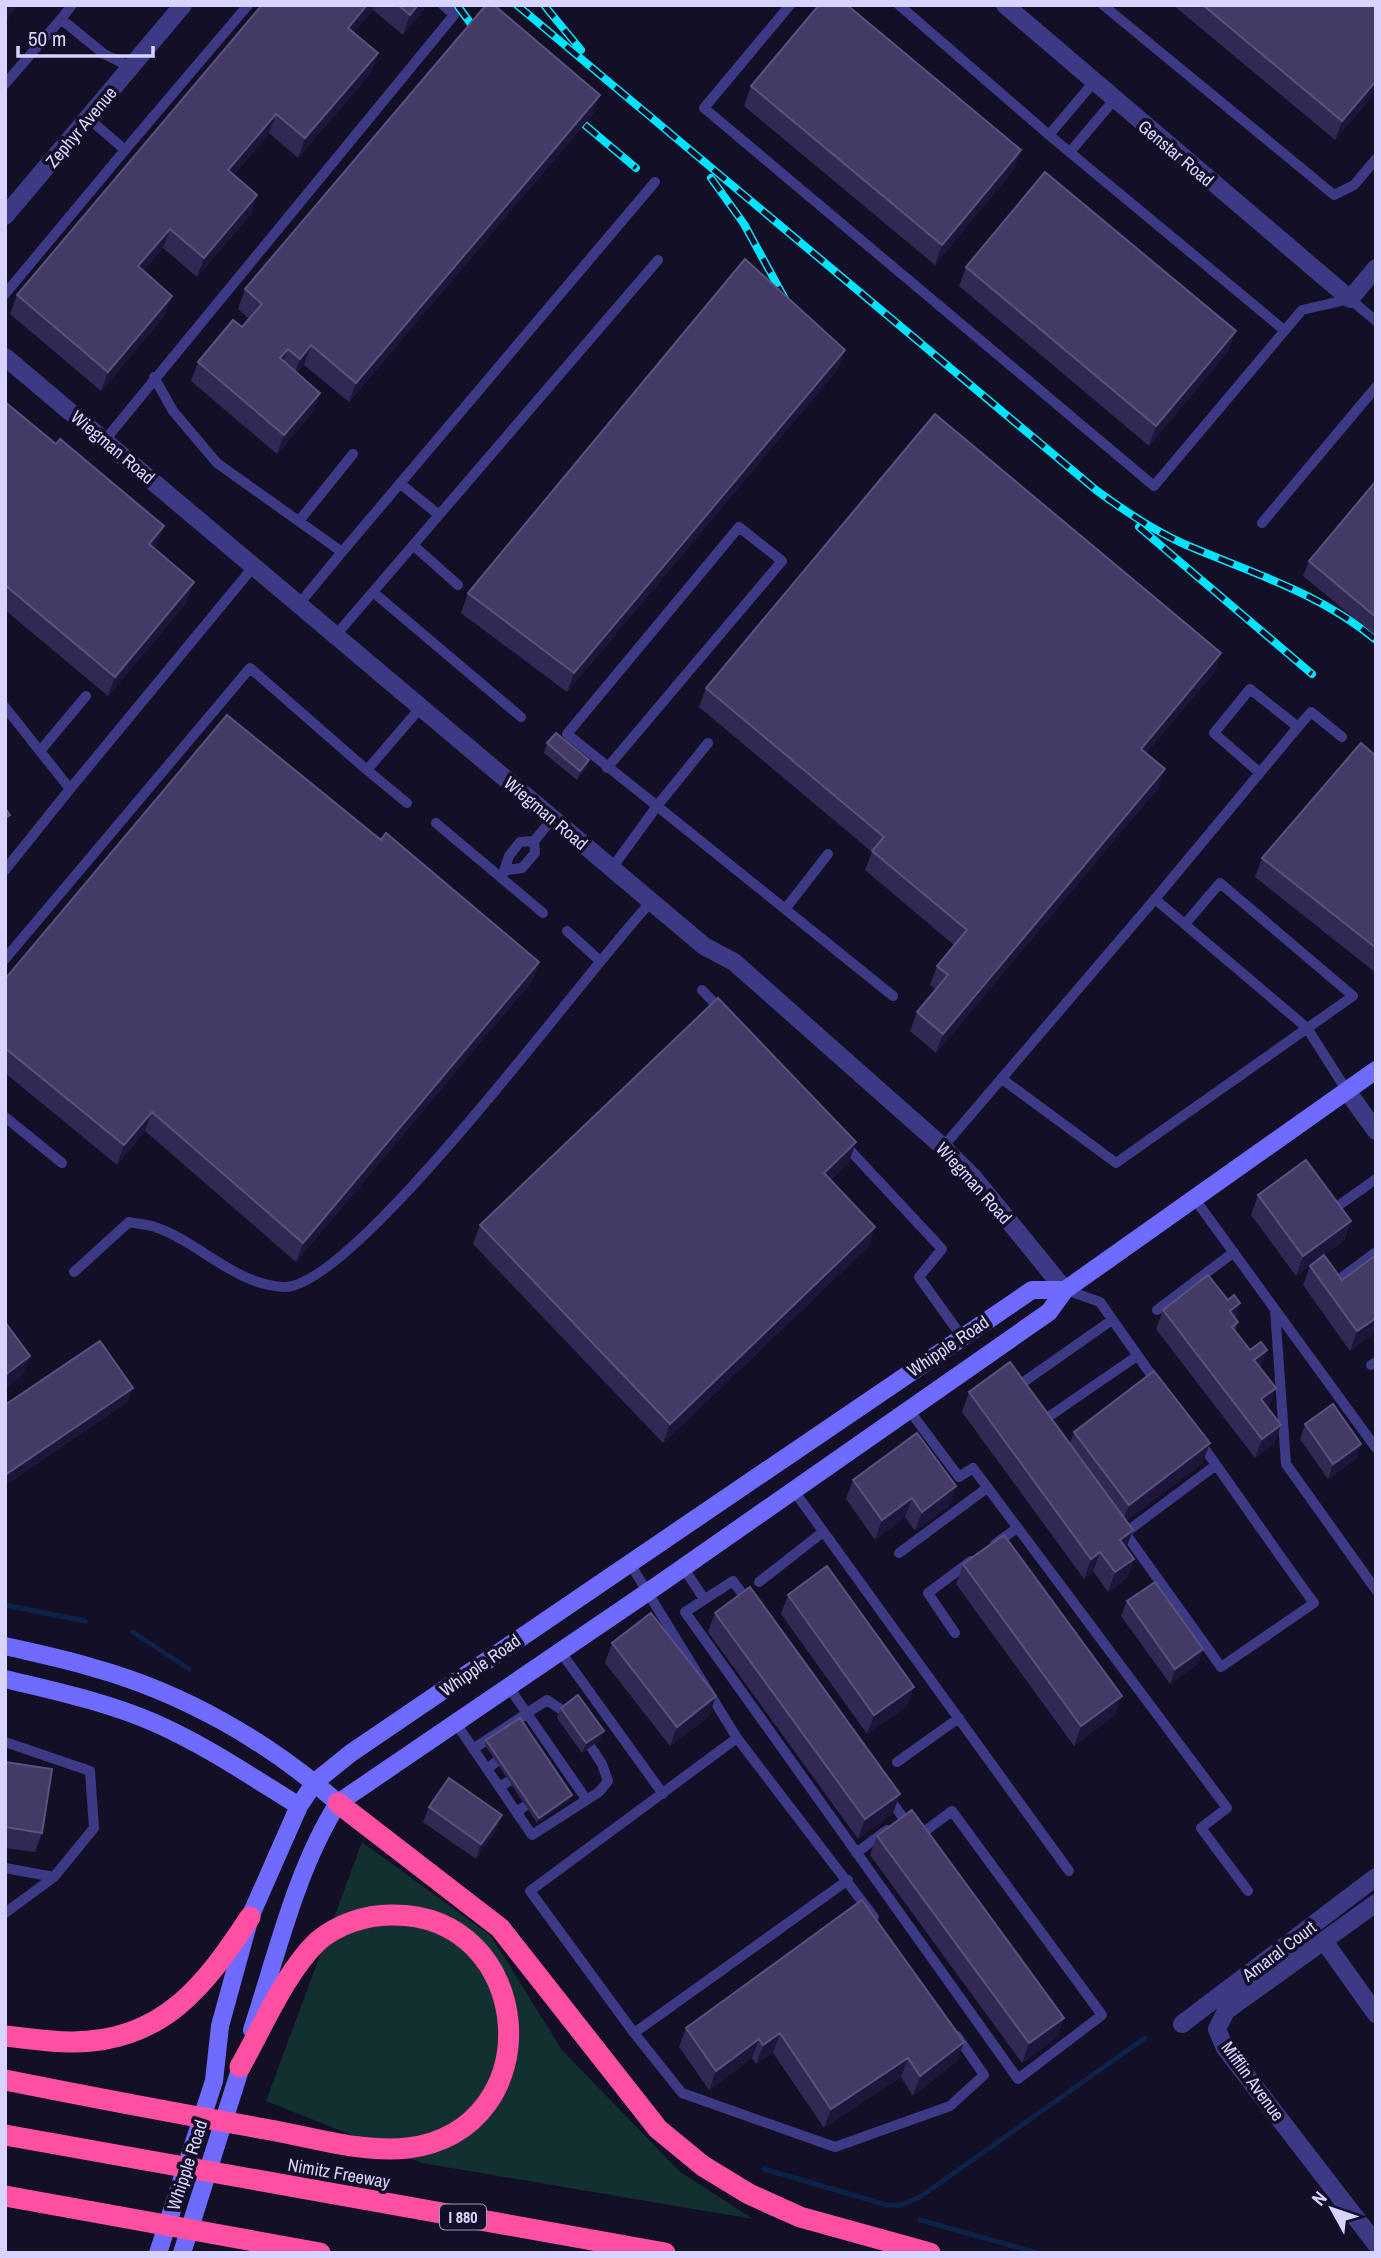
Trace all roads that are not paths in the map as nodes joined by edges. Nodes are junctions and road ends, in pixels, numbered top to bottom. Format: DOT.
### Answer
graph roads {
  1 [pos="72,5"];
  2 [pos="183,5"];
  3 [pos="248,5"];
  4 [pos="443,5"];
  5 [pos="790,5"];
  6 [pos="899,5"];
  7 [pos="1103,5"];
  8 [pos="1008,6"];
  9 [pos="61,19"];
  10 [pos="131,67"];
  11 [pos="1093,83"];
  12 [pos="5,84"];
  13 [pos="1113,100"];
  14 [pos="88,118"];
  15 [pos="1049,135"];
  16 [pos="125,150"];
  17 [pos="1070,152"];
  18 [pos="1376,159"];
  19 [pos="656,182"];
  20 [pos="5,216"];
  21 [pos="658,260"];
  22 [pos="1376,268"];
  23 [pos="5,294"];
  24 [pos="1350,299"];
  25 [pos="1376,321"];
  26 [pos="1284,330"];
  27 [pos="5,356"];
  28 [pos="154,377"];
  29 [pos="1376,387"];
  30 [pos="105,440"];
  31 [pos="353,454"];
  32 [pos="402,485"];
  33 [pos="439,515"];
  34 [pos="299,521"];
  35 [pos="1262,523"];
  36 [pos="413,545"];
  37 [pos="342,552"];
  38 [pos="254,566"];
  39 [pos="458,585"];
  40 [pos="373,592"];
  41 [pos="299,604"];
  42 [pos="336,635"];
  43 [pos="86,696"];
  44 [pos="5,707"];
  45 [pos="421,707"];
  46 [pos="521,717"];
  47 [pos="1298,727"];
  48 [pos="1342,737"];
  49 [pos="708,743"];
  50 [pos="40,751"];
  51 [pos="607,768"];
  52 [pos="367,770"];
  53 [pos="1260,773"];
  54 [pos="70,789"];
  55 [pos="407,803"];
  56 [pos="657,806"];
  57 [pos="553,818"];
  58 [pos="436,823"];
  59 [pos="534,841"];
  60 [pos="828,854"];
  61 [pos="612,869"];
  62 [pos="5,870"];
  63 [pos="503,874"];
  64 [pos="1155,899"];
  65 [pos="652,902"];
  66 [pos="786,908"];
  67 [pos="543,913"];
  68 [pos="1185,924"];
  69 [pos="567,931"];
  70 [pos="5,959"];
  71 [pos="600,960"];
  72 [pos="702,990"];
  73 [pos="893,996"];
  74 [pos="730,1020"];
  75 [pos="1307,1028"];
  76 [pos="1376,1070"];
  77 [pos="1002,1079"];
  78 [pos="1346,1091"];
  79 [pos="5,1117"];
  80 [pos="1376,1131"];
  81 [pos="840,1139"];
  82 [pos="943,1147"];
  83 [pos="62,1163"];
  84 [pos="1376,1179"];
  85 [pos="1194,1198"];
  86 [pos="1330,1212"];
  87 [pos="1234,1252"];
  88 [pos="1376,1252"];
  89 [pos="74,1272"];
  90 [pos="1333,1284"];
  91 [pos="1065,1290"];
  92 [pos="1157,1310"];
  93 [pos="1275,1310"];
  94 [pos="1112,1320"];
  95 [pos="962,1337"];
  96 [pos="1137,1356"];
  97 [pos="1161,1388"];
  98 [pos="1024,1395"];
  99 [pos="909,1410"];
  100 [pos="1036,1414"];
  101 [pos="1192,1432"];
  102 [pos="1376,1448"];
  103 [pos="1216,1465"];
  104 [pos="987,1488"];
  105 [pos="794,1491"];
  106 [pos="1017,1528"];
  107 [pos="823,1532"];
  108 [pos="899,1552"];
  109 [pos="628,1562"];
  110 [pos="682,1567"];
  111 [pos="759,1582"];
  112 [pos="1376,1590"];
  113 [pos="649,1591"];
  114 [pos="704,1600"];
  115 [pos="956,1633"];
  116 [pos="5,1646"];
  117 [pos="561,1651"];
  118 [pos="5,1679"];
  119 [pos="508,1686"];
  120 [pos="525,1711"];
  121 [pos="565,1712"];
  122 [pos="960,1718"];
  123 [pos="455,1722"];
  124 [pos="539,1731"];
  125 [pos="529,1738"];
  126 [pos="737,1738"];
  127 [pos="5,1742"];
  128 [pos="591,1747"];
  129 [pos="473,1749"];
  130 [pos="552,1750"];
  131 [pos="541,1757"];
  132 [pos="897,1762"];
  133 [pos="570,1775"];
  134 [pos="315,1782"];
  135 [pos="559,1783"];
  136 [pos="663,1794"];
  137 [pos="586,1799"];
  138 [pos="338,1802"];
  139 [pos="299,1806"];
  140 [pos="903,1818"];
  141 [pos="917,1837"];
  142 [pos="925,1847"];
  143 [pos="856,1853"];
  144 [pos="5,1868"];
  145 [pos="1069,1871"];
  146 [pos="54,1877"];
  147 [pos="1376,1877"];
  148 [pos="848,1880"];
  149 [pos="1248,1891"];
  150 [pos="1376,1903"];
  151 [pos="5,1913"];
  152 [pos="250,1917"];
  153 [pos="880,1926"];
  154 [pos="1324,1941"];
  155 [pos="1376,2014"];
  156 [pos="1182,2024"];
  157 [pos="952,2029"];
  158 [pos="1059,2031"];
  159 [pos="634,2033"];
  160 [pos="5,2036"];
  161 [pos="1067,2042"];
  162 [pos="240,2067"];
  163 [pos="5,2080"];
  164 [pos="5,2135"];
  165 [pos="5,2196"];
  166 [pos="1376,2244"];
  167 [pos="158,2253"];
  168 [pos="182,2253"];
  169 [pos="320,2253"];
  170 [pos="665,2253"];
  171 [pos="930,2253"];
  1 -- 9 [label="lane"];
  2 -- 10 [label="street, Zephyr Avenue"];
  3 -- 16 [label="lane"];
  4 -- 28 [label="lane"];
  5 -- 26 [label="lane"];
  6 -- 15 [label="lane"];
  7 -- 18 [label="lane"];
  8 -- 11 [label="street, Genstar Road"];
  9 -- 10 [label="lane"];
  9 -- 12 [label="lane"];
  10 -- 14 [label="street, Zephyr Avenue"];
  11 -- 13 [label="street, Genstar Road"];
  11 -- 15 [label="lane"];
  13 -- 17 [label="lane"];
  13 -- 24 [label="street, Genstar Road"];
  14 -- 16 [label="lane"];
  14 -- 20 [label="street, Zephyr Avenue"];
  15 -- 17 [label="lane"];
  16 -- 23 [label="lane"];
  17 -- 26 [label="lane"];
  19 -- 32 [label="lane"];
  21 -- 33 [label="lane"];
  22 -- 24 [label="street"];
  24 -- 25 [label="lane"];
  24 -- 26 [label="lane"];
  27 -- 30 [label="street, Wiegman Road"];
  28 -- 30 [label="lane"];
  28 -- 34 [label="lane"];
  29 -- 35 [label="lane"];
  30 -- 38 [label="street, Wiegman Road"];
  31 -- 34 [label="lane"];
  32 -- 33 [label="lane"];
  32 -- 37 [label="lane"];
  33 -- 36 [label="lane"];
  34 -- 37 [label="lane"];
  36 -- 39 [label="lane"];
  36 -- 40 [label="lane"];
  37 -- 41 [label="lane"];
  38 -- 41 [label="street, Wiegman Road"];
  38 -- 54 [label="lane"];
  40 -- 42 [label="lane"];
  40 -- 46 [label="lane"];
  41 -- 42 [label="street, Wiegman Road"];
  42 -- 45 [label="street, Wiegman Road"];
  43 -- 50 [label="lane"];
  44 -- 50 [label="lane"];
  45 -- 52 [label="lane"];
  45 -- 57 [label="street, Wiegman Road"];
  47 -- 48 [label="lane"];
  47 -- 53 [label="lane"];
  47 -- 53 [label="lane"];
  49 -- 56 [label="lane"];
  50 -- 54 [label="lane"];
  51 -- 51 [label="lane"];
  51 -- 56 [label="lane"];
  52 -- 55 [label="lane"];
  52 -- 70 [label="lane"];
  53 -- 64 [label="lane"];
  54 -- 62 [label="lane"];
  56 -- 61 [label="lane"];
  56 -- 66 [label="lane"];
  57 -- 59 [label="lane"];
  57 -- 61 [label="street, Wiegman Road"];
  58 -- 63 [label="lane"];
  59 -- 63 [label="lane"];
  59 -- 63 [label="lane"];
  60 -- 66 [label="lane"];
  61 -- 65 [label="street, Wiegman Road"];
  63 -- 67 [label="lane"];
  64 -- 68 [label="lane"];
  64 -- 77 [label="lane"];
  65 -- 71 [label="lane"];
  65 -- 82 [label="street, Wiegman Road"];
  66 -- 73 [label="lane"];
  68 -- 75 [label="lane"];
  68 -- 75 [label="lane"];
  69 -- 71 [label="lane"];
  71 -- 89 [label="lane"];
  72 -- 74 [label="lane"];
  75 -- 77 [label="lane"];
  75 -- 78 [label="lane"];
  76 -- 78 [label="main road, Whipple Road"];
  77 -- 82 [label="lane"];
  78 -- 80 [label="street"];
  78 -- 85 [label="main road, Whipple Road"];
  79 -- 83 [label="lane"];
  81 -- 95 [label="lane"];
  82 -- 91 [label="street, Wiegman Road"];
  84 -- 86 [label="lane"];
  85 -- 87 [label="lane"];
  85 -- 91 [label="main road, Whipple Road"];
  87 -- 92 [label="lane"];
  87 -- 93 [label="lane"];
  88 -- 90 [label="lane"];
  91 -- 94 [label="lane"];
  91 -- 95 [label="main road, Whipple Road"];
  91 -- 99 [label="main road, Whipple Road"];
  93 -- 102 [label="lane"];
  93 -- 112 [label="lane"];
  94 -- 96 [label="lane"];
  94 -- 98 [label="lane"];
  95 -- 109 [label="main road, Whipple Road"];
  96 -- 97 [label="lane"];
  96 -- 100 [label="lane"];
  99 -- 104 [label="lane"];
  99 -- 105 [label="main road, Whipple Road"];
  101 -- 103 [label="lane"];
  103 -- 103 [label="lane"];
  104 -- 106 [label="lane"];
  104 -- 108 [label="lane"];
  105 -- 107 [label="lane"];
  105 -- 110 [label="main road, Whipple Road"];
  106 -- 115 [label="lane"];
  106 -- 149 [label="lane"];
  107 -- 111 [label="lane"];
  107 -- 122 [label="lane"];
  109 -- 113 [label="lane"];
  109 -- 134 [label="main road, Whipple Road"];
  110 -- 113 [label="main road, Whipple Road"];
  110 -- 114 [label="lane"];
  113 -- 117 [label="main road, Whipple Road"];
  113 -- 126 [label="lane"];
  114 -- 140 [label="lane"];
  114 -- 143 [label="lane"];
  116 -- 134 [label="main road"];
  117 -- 119 [label="main road, Whipple Road"];
  117 -- 136 [label="lane"];
  118 -- 139 [label="main road"];
  119 -- 120 [label="lane"];
  119 -- 123 [label="main road, Whipple Road"];
  120 -- 121 [label="lane"];
  120 -- 124 [label="lane"];
  120 -- 129 [label="lane"];
  122 -- 132 [label="lane"];
  122 -- 145 [label="lane"];
  123 -- 129 [label="lane"];
  123 -- 138 [label="main road, Whipple Road"];
  124 -- 125 [label="lane"];
  124 -- 130 [label="lane"];
  126 -- 136 [label="lane"];
  126 -- 148 [label="lane"];
  127 -- 146 [label="lane"];
  128 -- 137 [label="lane"];
  129 -- 137 [label="lane"];
  130 -- 131 [label="lane"];
  130 -- 133 [label="lane"];
  133 -- 135 [label="lane"];
  133 -- 137 [label="lane"];
  134 -- 138 [label="main road"];
  134 -- 139 [label="main road, Whipple Road"];
  136 -- 159 [label="lane"];
  138 -- 139 [label="main road"];
  138 -- 162 [label="main road, Whipple Road"];
  138 -- 171 [label="highway"];
  139 -- 152 [label="main road, Whipple Road"];
  140 -- 141 [label="lane"];
  140 -- 143 [label="lane"];
  141 -- 142 [label="lane"];
  141 -- 161 [label="lane"];
  143 -- 161 [label="lane"];
  144 -- 146 [label="lane"];
  146 -- 151 [label="lane"];
  147 -- 156 [label="street, Amaral Court"];
  148 -- 153 [label="lane"];
  148 -- 159 [label="lane"];
  150 -- 154 [label="street"];
  152 -- 160 [label="highway"];
  152 -- 167 [label="main road, Whipple Road"];
  154 -- 155 [label="street"];
  154 -- 166 [label="street, Mifflin Avenue"];
  157 -- 159 [label="lane"];
  158 -- 161 [label="lane"];
  162 -- 163 [label="highway"];
  162 -- 168 [label="main road, Whipple Road"];
  164 -- 170 [label="highway, Nimitz Freeway / I 880"];
  165 -- 169 [label="highway"];
}
